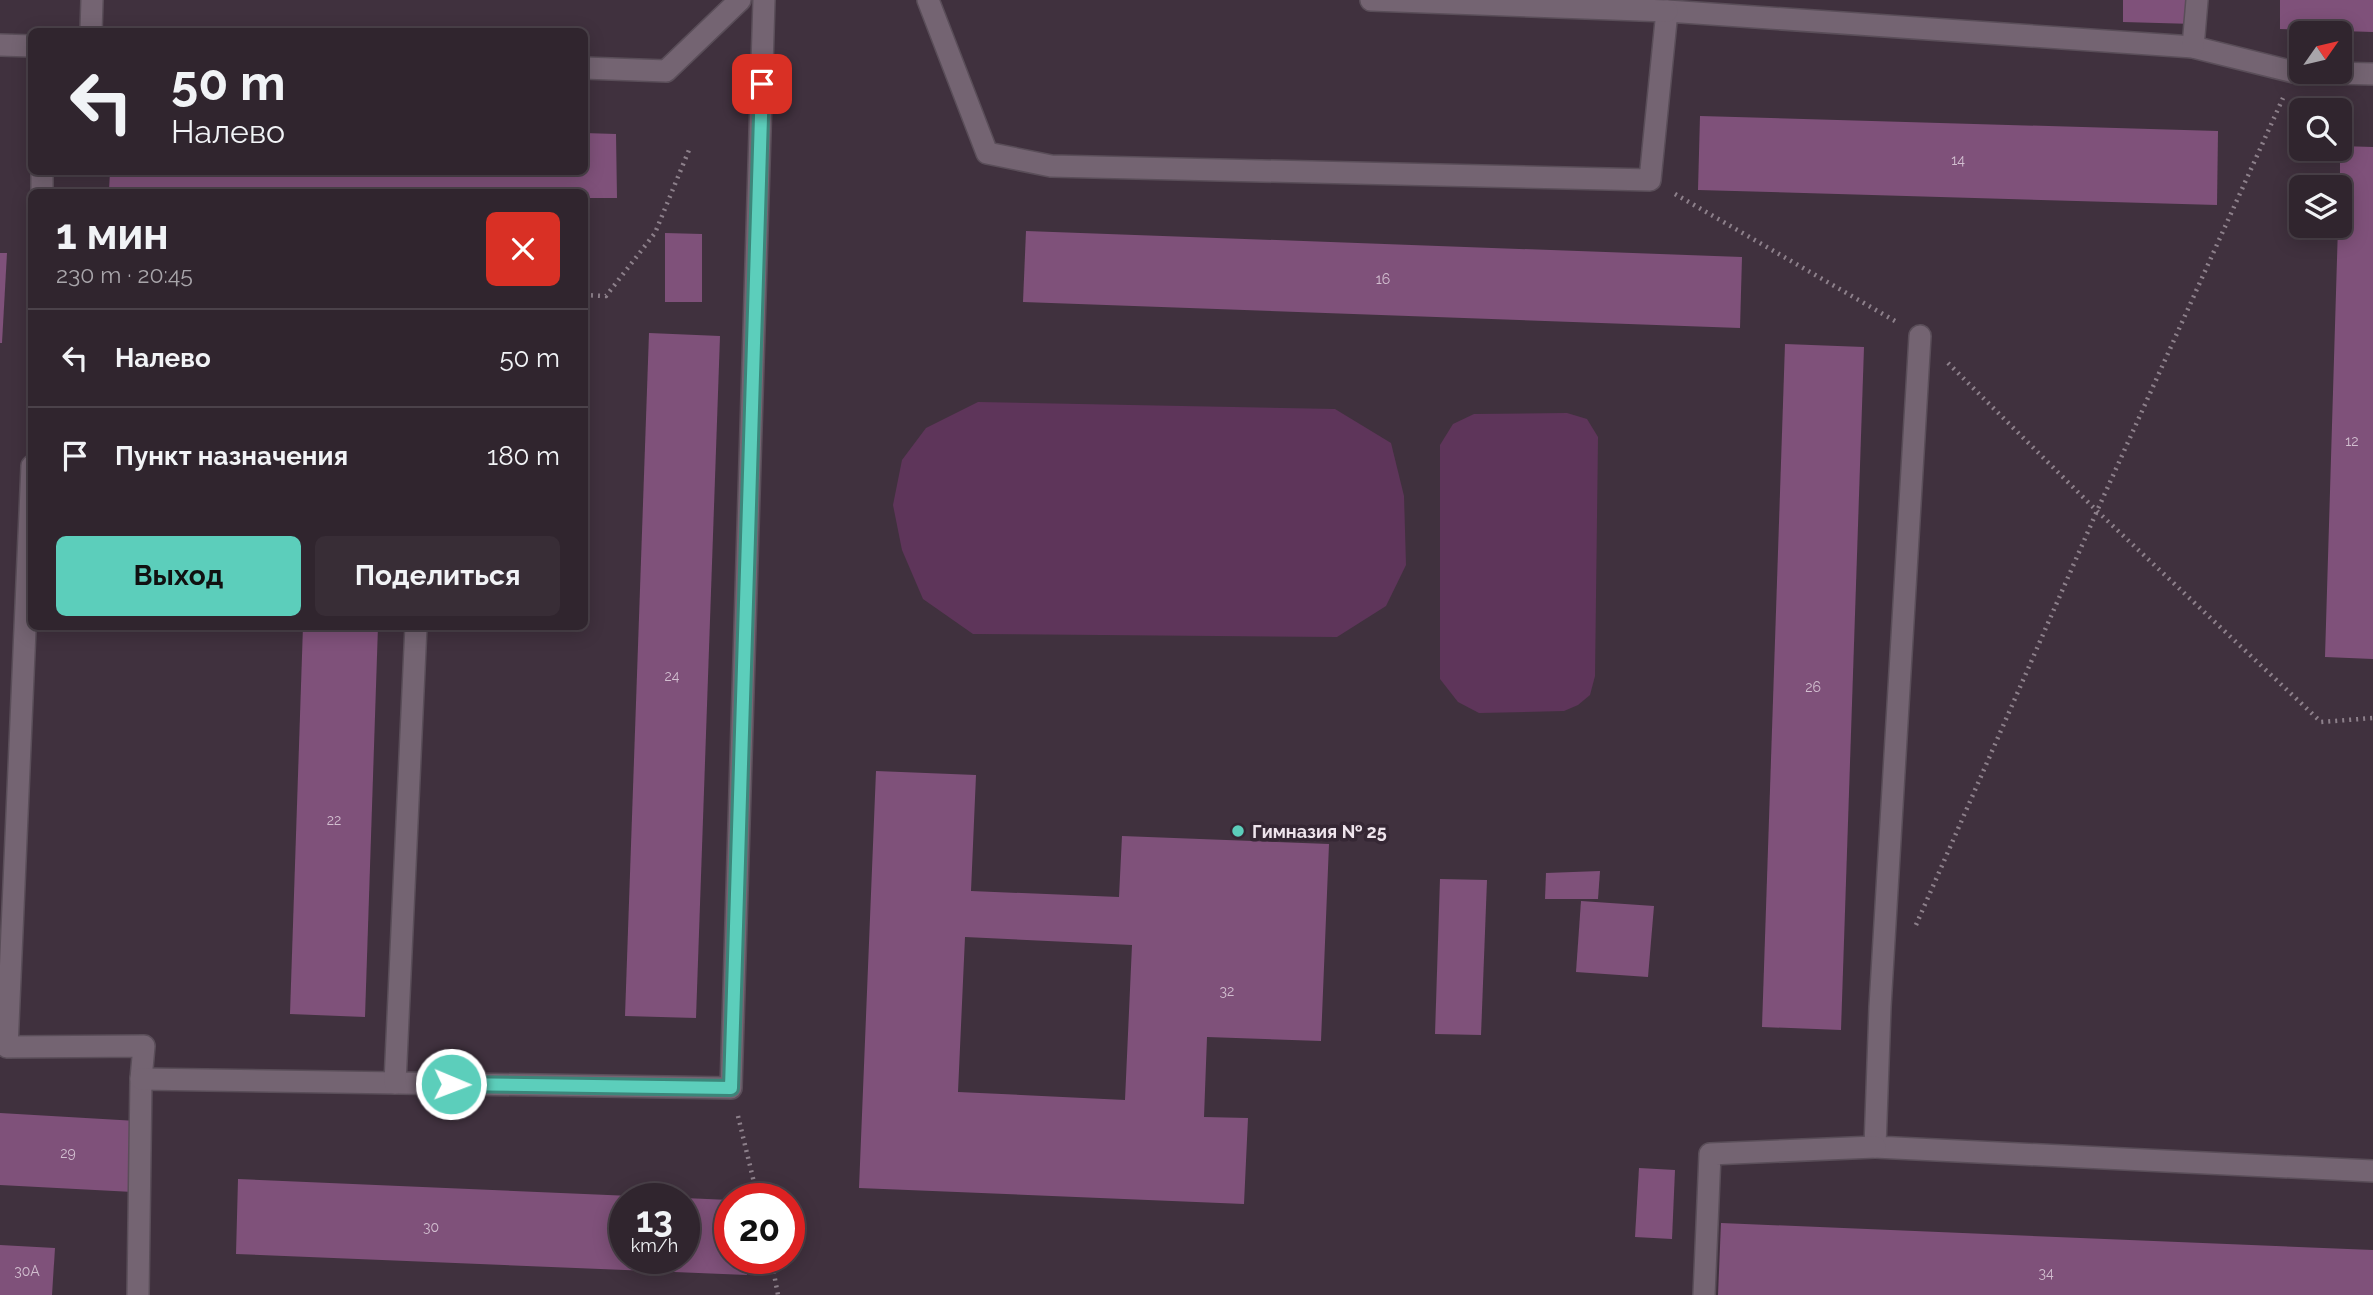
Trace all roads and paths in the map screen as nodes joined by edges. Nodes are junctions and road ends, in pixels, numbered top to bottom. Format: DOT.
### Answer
graph roads {
  1 [pos="92,0"];
  2 [pos="740,0"];
  3 [pos="765,0"];
  4 [pos="928,0"];
  5 [pos="1371,0"];
  6 [pos="1386,0"];
  7 [pos="2197,0"];
  8 [pos="1667,11"];
  9 [pos="91,28"];
  10 [pos="0,45"];
  11 [pos="28,46"];
  12 [pos="2193,47"];
  13 [pos="588,68"];
  14 [pos="2289,71"];
  15 [pos="2352,73"];
  16 [pos="2373,74"];
  17 [pos="2289,83"];
  18 [pos="689,150"];
  19 [pos="1650,180"];
  20 [pos="588,295"];
  21 [pos="1920,336"];
  22 [pos="2097,511"];
  23 [pos="28,559"];
  24 [pos="416,630"];
  25 [pos="2373,718"];
  26 [pos="1914,931"];
  27 [pos="141,1079"];
  28 [pos="395,1083"];
  29 [pos="731,1088"];
  30 [pos="1875,1147"];
  31 [pos="2373,1171"];
  32 [pos="754,1183"];
  33 [pos="774,1274"];
  34 [pos="138,1295"];
  35 [pos="778,1295"];
  36 [pos="1704,1295"];
  1 -- 9 [label="lane"];
  2 -- 13 [label="lane"];
  3 -- 29 [label="lane"];
  4 -- 19 [label="lane"];
  5 -- 6 [label="lane"];
  6 -- 8 [label="lane"];
  7 -- 12 [label="lane"];
  8 -- 12 [label="lane"];
  8 -- 19 [label="lane"];
  10 -- 11 [label="lane"];
  12 -- 14 [label="lane"];
  15 -- 16 [label="lane"];
  17 -- 22 [label="path"];
  18 -- 20 [label="path"];
  19 -- 21 [label="path"];
  21 -- 22 [label="path"];
  21 -- 30 [label="lane"];
  22 -- 25 [label="path"];
  22 -- 26 [label="path"];
  23 -- 27 [label="lane"];
  24 -- 28 [label="lane"];
  27 -- 28 [label="lane"];
  27 -- 34 [label="lane"];
  28 -- 29 [label="lane"];
  29 -- 32 [label="path"];
  30 -- 31 [label="lane"];
  30 -- 36 [label="lane"];
  33 -- 35 [label="path"];
}
